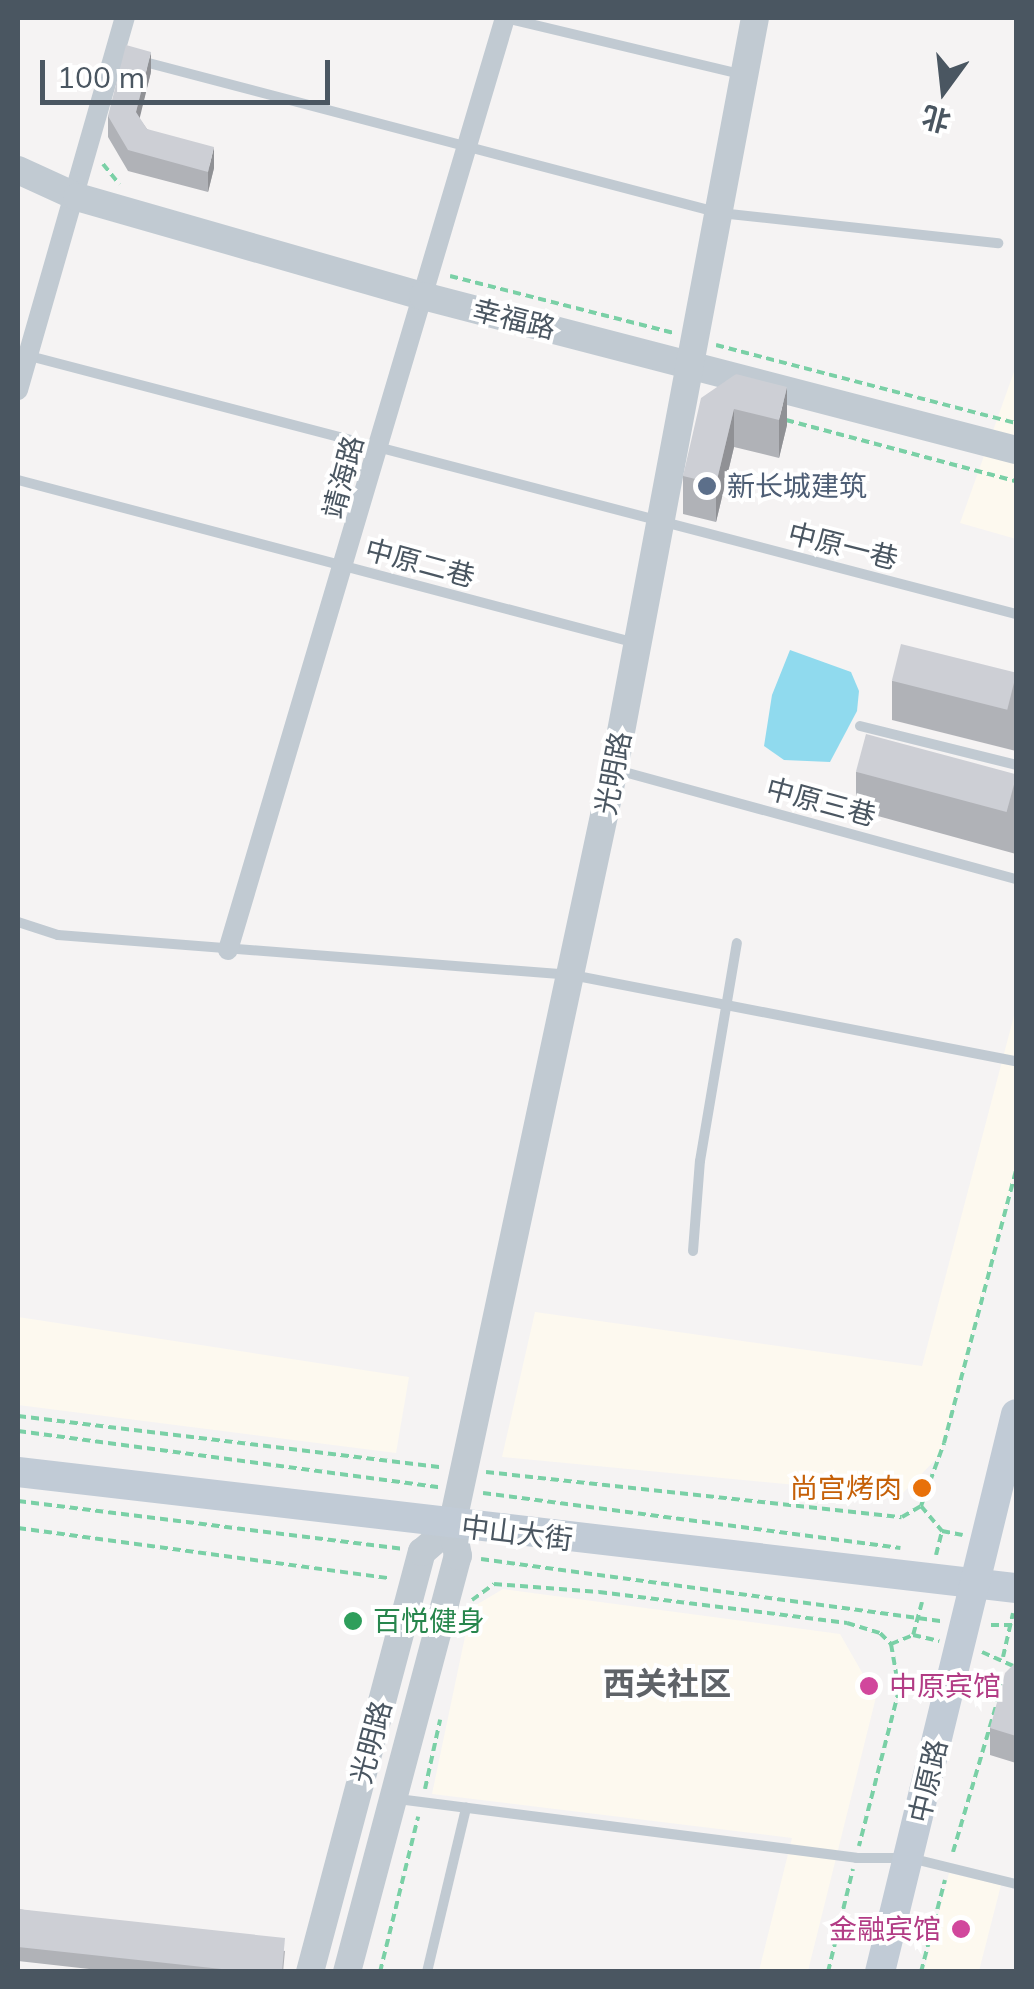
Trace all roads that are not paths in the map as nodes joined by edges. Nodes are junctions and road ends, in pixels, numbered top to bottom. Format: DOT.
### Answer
graph roads {
  1 [pos="126,18"];
  2 [pos="505,18"];
  3 [pos="755,18"];
  4 [pos="116,54"];
  5 [pos="744,75"];
  6 [pos="467,146"];
  7 [pos="18,170"];
  8 [pos="77,197"];
  9 [pos="720,213"];
  10 [pos="998,243"];
  11 [pos="427,284"];
  12 [pos="696,352"];
  13 [pos="23,355"];
  14 [pos="18,390"];
  15 [pos="380,446"];
  16 [pos="1016,450"];
  17 [pos="18,480"];
  18 [pos="658,522"];
  19 [pos="346,567"];
  20 [pos="1016,614"];
  21 [pos="636,644"];
  22 [pos="860,726"];
  23 [pos="1016,765"];
  24 [pos="614,769"];
  25 [pos="1016,879"];
  26 [pos="18,922"];
  27 [pos="737,942"];
  28 [pos="228,950"];
  29 [pos="572,975"];
  30 [pos="727,1002"];
  31 [pos="1016,1060"];
  32 [pos="693,1251"];
  33 [pos="1016,1414"];
  34 [pos="18,1472"];
  35 [pos="452,1526"];
  36 [pos="978,1573"];
  37 [pos="1016,1588"];
  38 [pos="392,1798"];
  39 [pos="466,1808"];
  40 [pos="910,1858"];
  41 [pos="1016,1884"];
  42 [pos="349,1971"];
  43 [pos="310,1972"];
  44 [pos="427,1972"];
  45 [pos="880,1972"];
  1 -- 4 [label="street"];
  2 -- 5 [label="lane"];
  2 -- 6 [label="street, 靖海路"];
  3 -- 5 [label="street, 光明路"];
  4 -- 6 [label="lane"];
  4 -- 8 [label="street"];
  5 -- 9 [label="street, 光明路"];
  6 -- 9 [label="lane"];
  6 -- 11 [label="street, 靖海路"];
  7 -- 8 [label="street, 幸福路"];
  8 -- 11 [label="street, 幸福路"];
  8 -- 13 [label="street"];
  9 -- 10 [label="lane"];
  9 -- 12 [label="street, 光明路"];
  11 -- 12 [label="street, 幸福路"];
  11 -- 15 [label="street, 靖海路"];
  12 -- 16 [label="street, 幸福路"];
  12 -- 18 [label="street, 光明路"];
  13 -- 14 [label="street"];
  13 -- 15 [label="lane, 中原一巷"];
  15 -- 18 [label="lane, 中原一巷"];
  15 -- 19 [label="street, 靖海路"];
  17 -- 19 [label="lane, 中原二巷"];
  18 -- 20 [label="lane, 中原一巷"];
  18 -- 21 [label="street, 光明路"];
  19 -- 21 [label="lane, 中原二巷"];
  19 -- 28 [label="street, 靖海路"];
  21 -- 24 [label="street, 光明路"];
  22 -- 23 [label="lane"];
  24 -- 25 [label="lane, 中原三巷"];
  24 -- 29 [label="street, 光明路"];
  26 -- 28 [label="lane"];
  27 -- 30 [label="lane"];
  28 -- 29 [label="lane"];
  29 -- 30 [label="lane"];
  29 -- 35 [label="street, 光明路"];
  30 -- 31 [label="lane"];
  30 -- 32 [label="lane"];
  33 -- 36 [label="main road, 中原路"];
  34 -- 35 [label="main road, 中山大街"];
  35 -- 36 [label="main road, 中山大街"];
  35 -- 38 [label="street, 光明路"];
  35 -- 43 [label="street, 光明路"];
  36 -- 37 [label="main road, 中山大街"];
  36 -- 40 [label="main road, 中原路"];
  38 -- 39 [label="lane"];
  38 -- 42 [label="street, 光明路"];
  39 -- 40 [label="lane"];
  39 -- 44 [label="lane"];
  40 -- 41 [label="lane"];
  40 -- 45 [label="main road, 中原路"];
}
